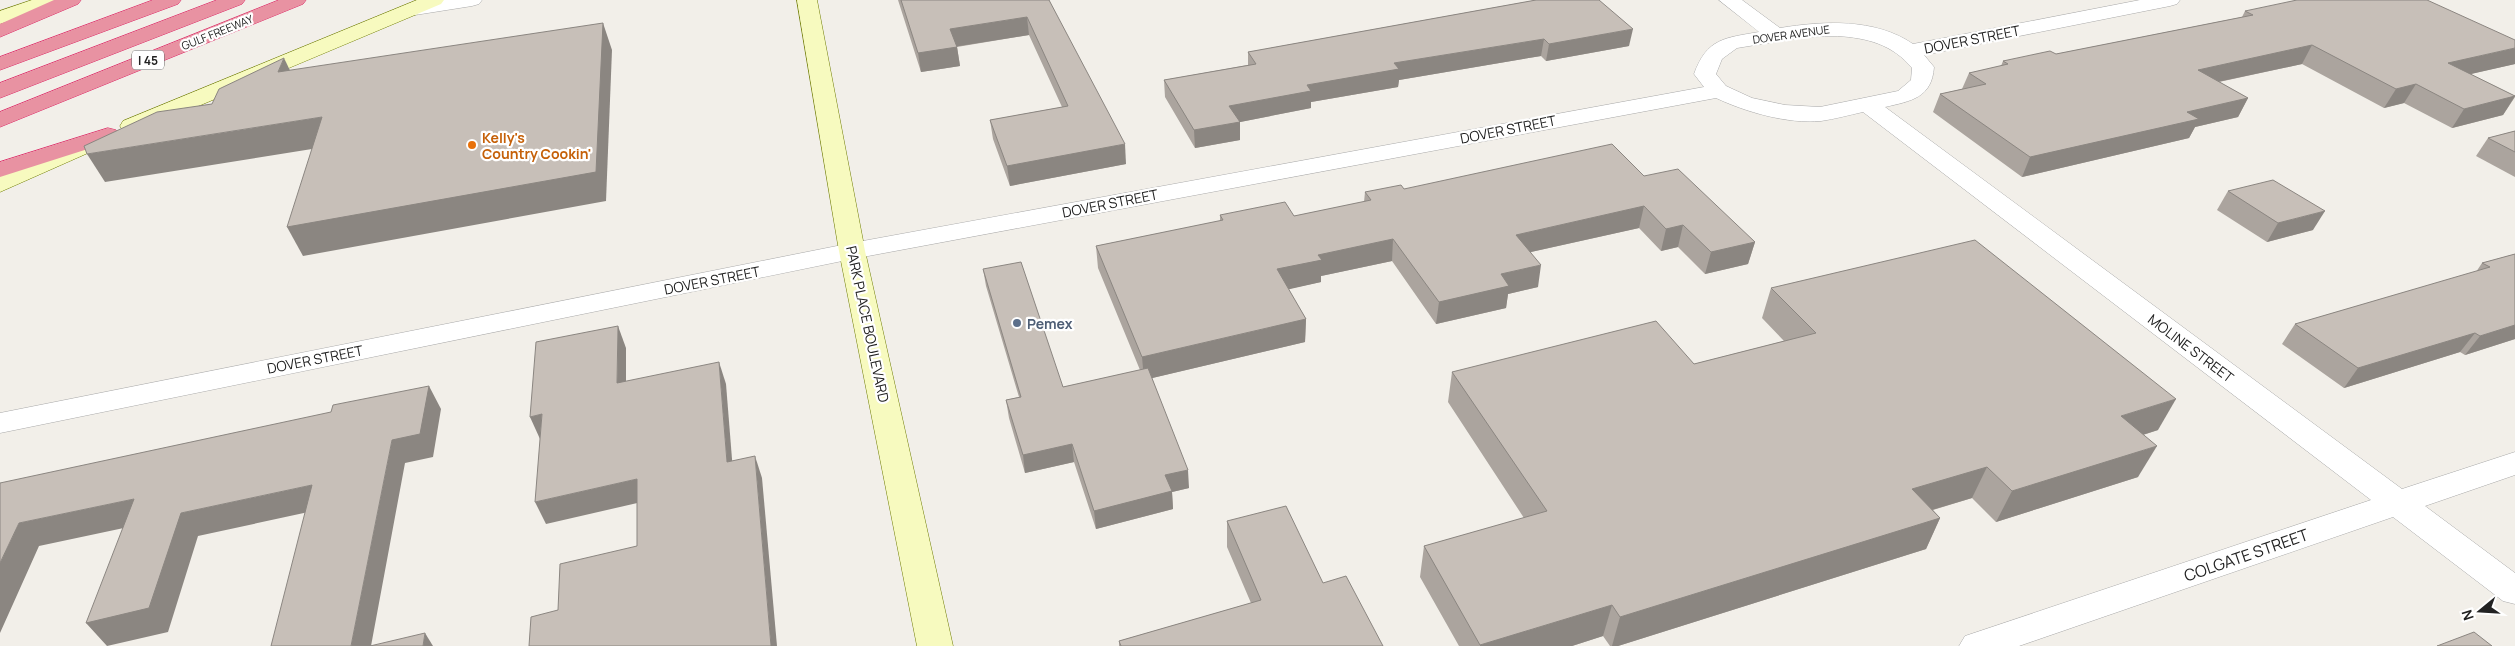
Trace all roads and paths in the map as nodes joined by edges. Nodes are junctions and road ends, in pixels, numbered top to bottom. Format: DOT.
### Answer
graph roads {
  1 [pos="51,0"];
  2 [pos="71,0"];
  3 [pos="172,0"];
  4 [pos="234,0"];
  5 [pos="296,0"];
  6 [pos="472,0"];
  7 [pos="807,0"];
  8 [pos="1729,0"];
  9 [pos="2170,0"];
  10 [pos="424,4"];
  11 [pos="0,18"];
  12 [pos="0,31"];
  13 [pos="1776,35"];
  14 [pos="1911,51"];
  15 [pos="0,64"];
  16 [pos="1718,90"];
  17 [pos="0,91"];
  18 [pos="1867,104"];
  19 [pos="0,120"];
  20 [pos="108,135"];
  21 [pos="0,170"];
  22 [pos="0,185"];
  23 [pos="852,251"];
  24 [pos="0,423"];
  25 [pos="2515,462"];
  26 [pos="2397,503"];
  27 [pos="2515,591"];
  28 [pos="935,646"];
  29 [pos="1977,646"];
  1 -- 11 [label="main road"];
  2 -- 12 [label="highway"];
  3 -- 15 [label="highway"];
  4 -- 17 [label="highway, GULF FREEWAY / I 45"];
  5 -- 19 [label="highway, GULF FREEWAY / I 45"];
  6 -- 10 [label="street"];
  7 -- 23 [label="main road, PARK PLACE BOULEVARD"];
  8 -- 13 [label="street"];
  9 -- 14 [label="street, DOVER STREET"];
  10 -- 20 [label="main road"];
  13 -- 14 [label="street, DOVER AVENUE"];
  13 -- 16 [label="street, DOVER AVENUE"];
  14 -- 18 [label="street, DOVER STREET"];
  16 -- 18 [label="street, DOVER STREET"];
  16 -- 23 [label="street, DOVER STREET"];
  18 -- 26 [label="street, MOLINE STREET"];
  20 -- 21 [label="highway"];
  20 -- 22 [label="main road"];
  23 -- 24 [label="street, DOVER STREET"];
  23 -- 28 [label="main road, PARK PLACE BOULEVARD"];
  25 -- 26 [label="street, COLGATE STREET"];
  26 -- 27 [label="street, MOLINE STREET"];
  26 -- 29 [label="street, COLGATE STREET"];
}
